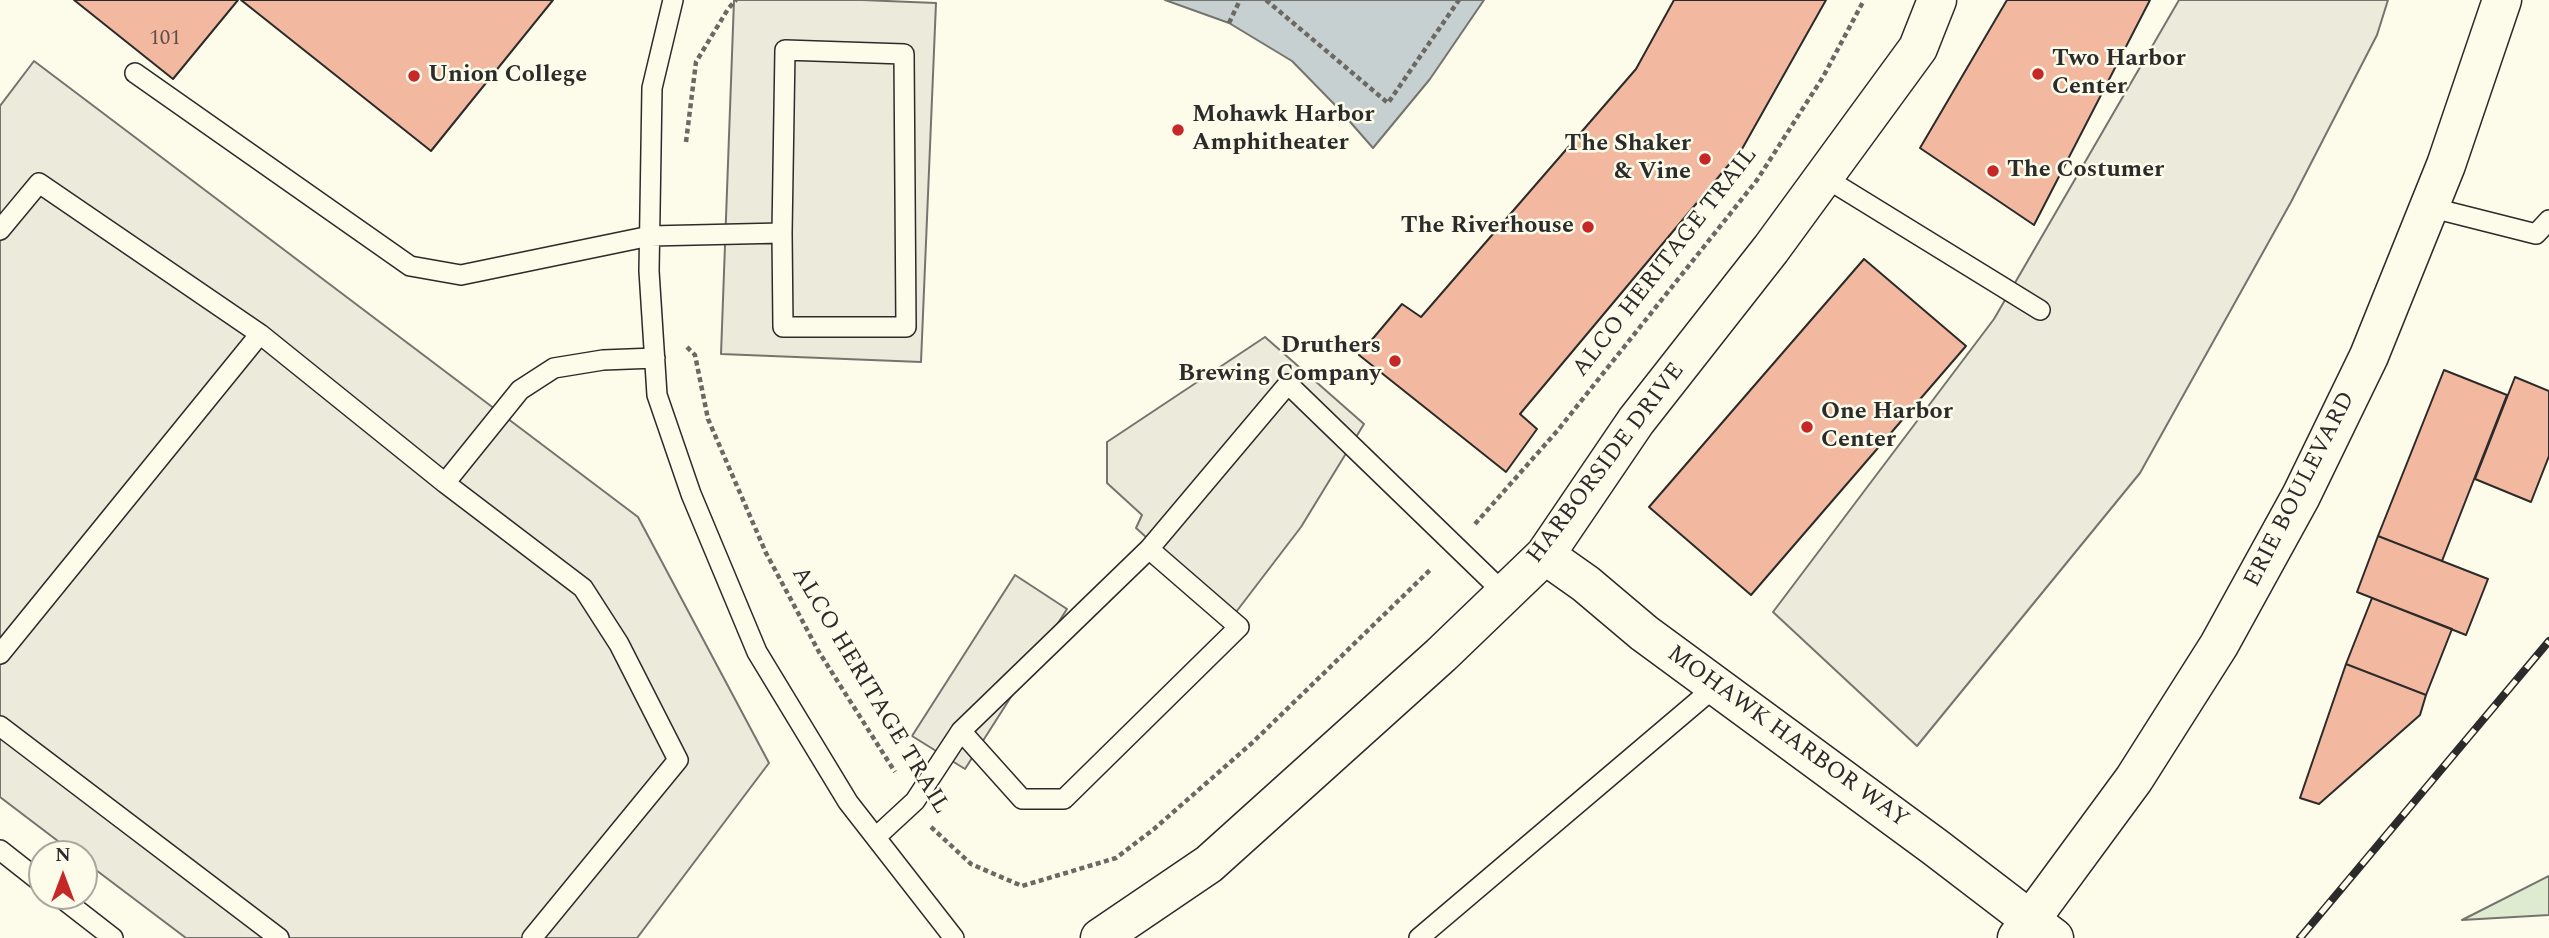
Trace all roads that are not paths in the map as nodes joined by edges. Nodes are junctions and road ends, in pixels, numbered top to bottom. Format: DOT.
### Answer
graph roads {
  1 [pos="673,0"];
  2 [pos="1937,0"];
  3 [pos="2502,0"];
  4 [pos="135,73"];
  5 [pos="1824,177"];
  6 [pos="2429,207"];
  7 [pos="2549,220"];
  8 [pos="0,230"];
  9 [pos="782,233"];
  10 [pos="650,236"];
  11 [pos="2040,310"];
  12 [pos="260,334"];
  13 [pos="654,358"];
  14 [pos="445,483"];
  15 [pos="1149,549"];
  16 [pos="1545,555"];
  17 [pos="1504,593"];
  18 [pos="0,654"];
  19 [pos="1716,686"];
  20 [pos="0,726"];
  21 [pos="961,731"];
  22 [pos="876,837"];
  23 [pos="0,850"];
  24 [pos="28,872"];
  25 [pos="77,910"];
  26 [pos="2034,932"];
  27 [pos="113,938"];
  28 [pos="279,938"];
  29 [pos="532,938"];
  30 [pos="954,938"];
  31 [pos="1100,938"];
  32 [pos="1419,938"];
  1 -- 10 [label="lane"];
  2 -- 5 [label="main road, HARBORSIDE DRIVE"];
  3 -- 6 [label="main road, ERIE BOULEVARD"];
  4 -- 10 [label="lane"];
  5 -- 11 [label="lane"];
  5 -- 16 [label="main road, HARBORSIDE DRIVE"];
  6 -- 7 [label="lane"];
  6 -- 26 [label="main road, ERIE BOULEVARD"];
  8 -- 12 [label="lane"];
  9 -- 9 [label="lane"];
  9 -- 10 [label="lane"];
  10 -- 13 [label="lane"];
  12 -- 14 [label="lane"];
  12 -- 18 [label="lane"];
  13 -- 14 [label="lane"];
  13 -- 22 [label="lane"];
  14 -- 29 [label="lane"];
  15 -- 17 [label="lane"];
  15 -- 21 [label="lane"];
  15 -- 21 [label="lane"];
  16 -- 17 [label="main road, HARBORSIDE DRIVE"];
  16 -- 19 [label="main road, MOHAWK HARBOR WAY"];
  17 -- 31 [label="main road, HARBORSIDE DRIVE"];
  19 -- 26 [label="main road, MOHAWK HARBOR WAY"];
  19 -- 32 [label="lane"];
  20 -- 28 [label="lane"];
  21 -- 22 [label="lane"];
  22 -- 30 [label="lane"];
  23 -- 24 [label="lane"];
  25 -- 27 [label="lane"];
}
